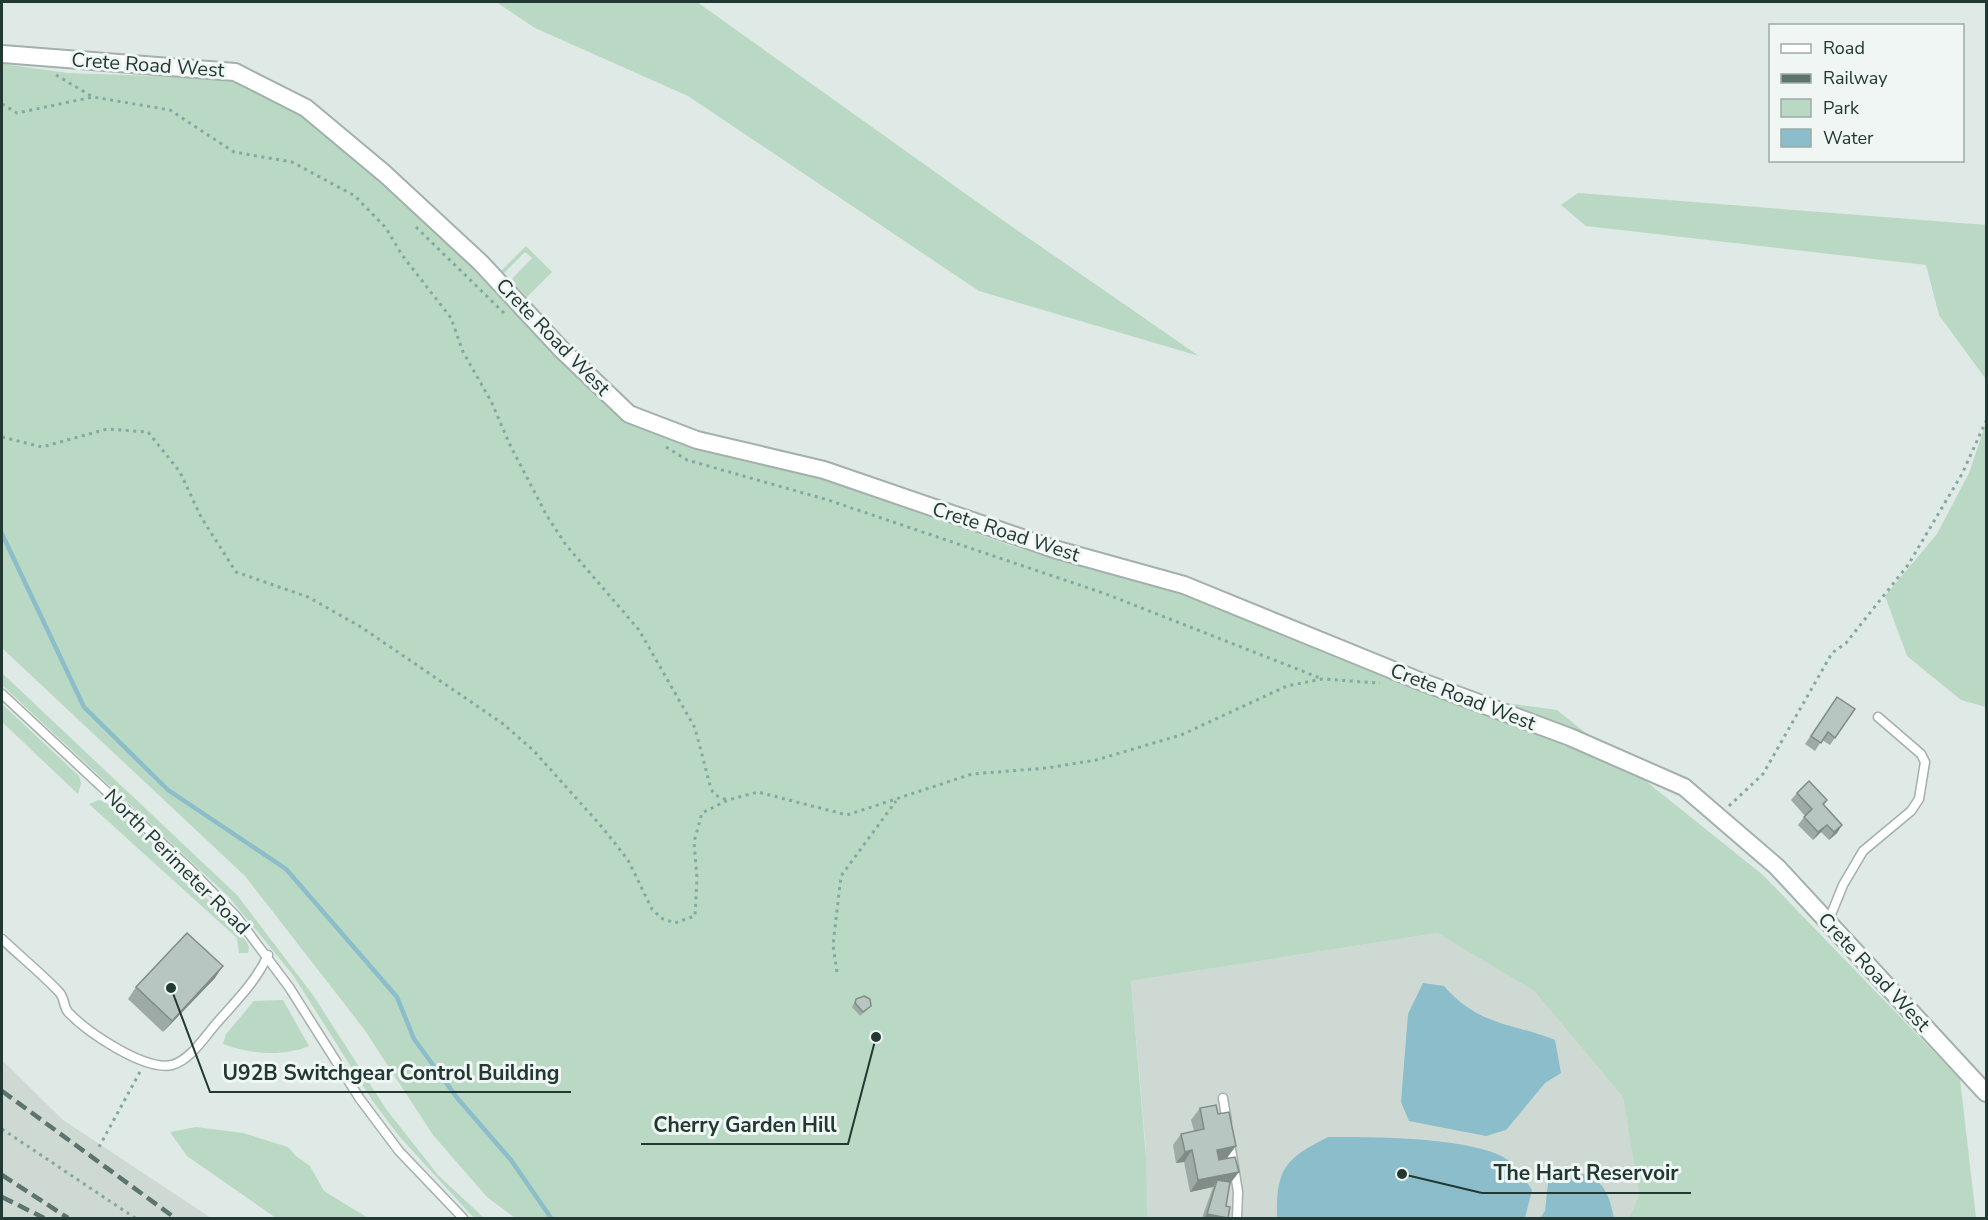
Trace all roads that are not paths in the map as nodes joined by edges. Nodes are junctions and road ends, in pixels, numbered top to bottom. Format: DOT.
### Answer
graph roads {
  1 [pos="2,54"];
  2 [pos="2,694"];
  3 [pos="1878,717"];
  4 [pos="1828,922"];
  5 [pos="2,939"];
  6 [pos="268,955"];
  7 [pos="1986,1093"];
  8 [pos="1223,1098"];
  9 [pos="464,1218"];
  10 [pos="1237,1218"];
  1 -- 4 [label="street, Crete Road West"];
  2 -- 6 [label="lane, North Perimeter Road"];
  3 -- 4 [label="lane"];
  4 -- 7 [label="street, Crete Road West"];
  5 -- 6 [label="lane"];
  6 -- 9 [label="lane, North Perimeter Road"];
  8 -- 10 [label="lane"];
}
